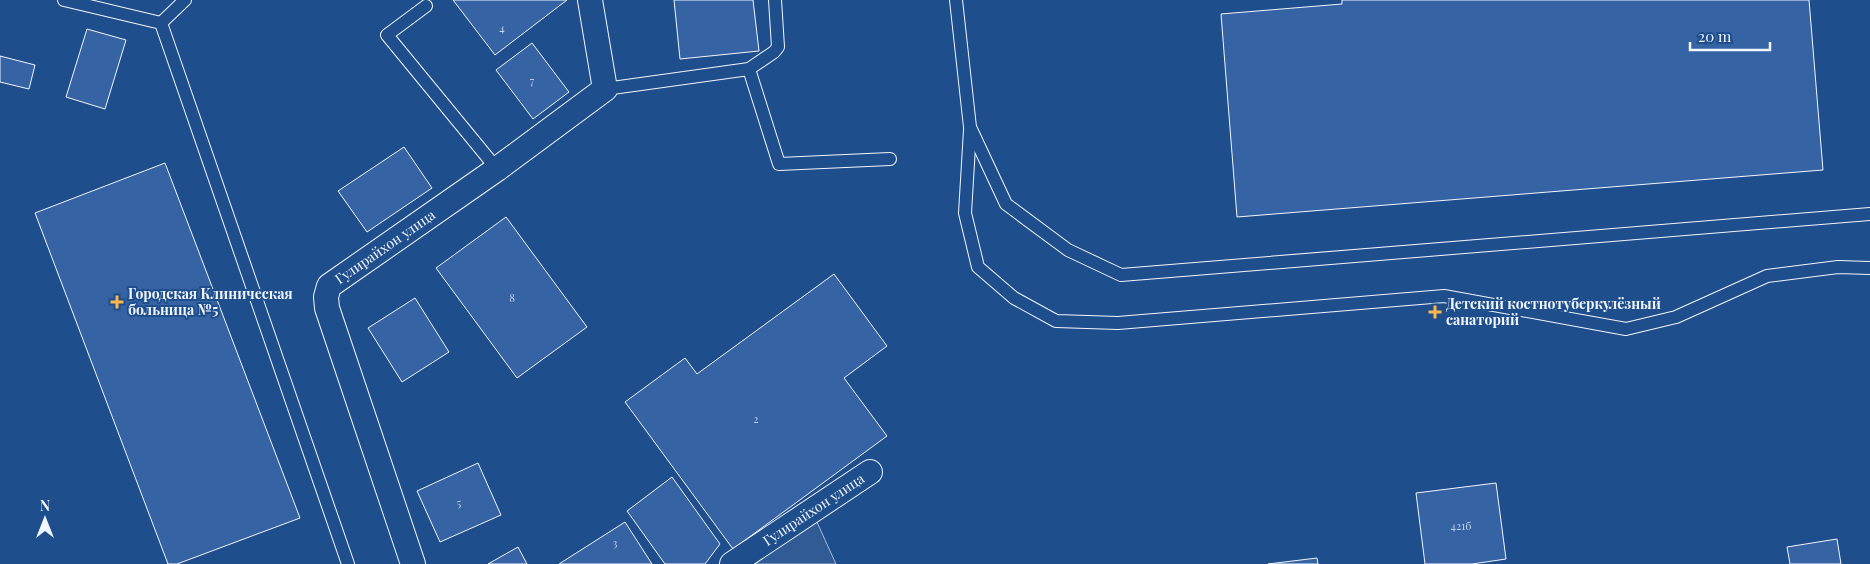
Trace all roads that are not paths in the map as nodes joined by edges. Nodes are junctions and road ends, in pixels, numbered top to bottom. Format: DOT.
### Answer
graph roads {
  1 [pos="64,0"];
  2 [pos="184,0"];
  3 [pos="590,0"];
  4 [pos="775,0"];
  5 [pos="956,0"];
  6 [pos="426,6"];
  7 [pos="161,23"];
  8 [pos="749,69"];
  9 [pos="605,89"];
  10 [pos="970,127"];
  11 [pos="890,159"];
  12 [pos="497,169"];
  13 [pos="1870,214"];
  14 [pos="1870,268"];
  15 [pos="870,472"];
  16 [pos="348,564"];
  17 [pos="414,564"];
  18 [pos="732,564"];
  1 -- 7 [label="lane"];
  2 -- 7 [label="lane"];
  3 -- 9 [label="street"];
  4 -- 8 [label="lane"];
  5 -- 10 [label="lane"];
  6 -- 12 [label="lane"];
  7 -- 16 [label="lane"];
  8 -- 9 [label="lane"];
  8 -- 11 [label="lane"];
  9 -- 12 [label="street, Гулирайхон улица"];
  10 -- 13 [label="lane"];
  10 -- 14 [label="lane"];
  12 -- 17 [label="street, Гулирайхон улица"];
  15 -- 18 [label="street, Гулирайхон улица"];
}
